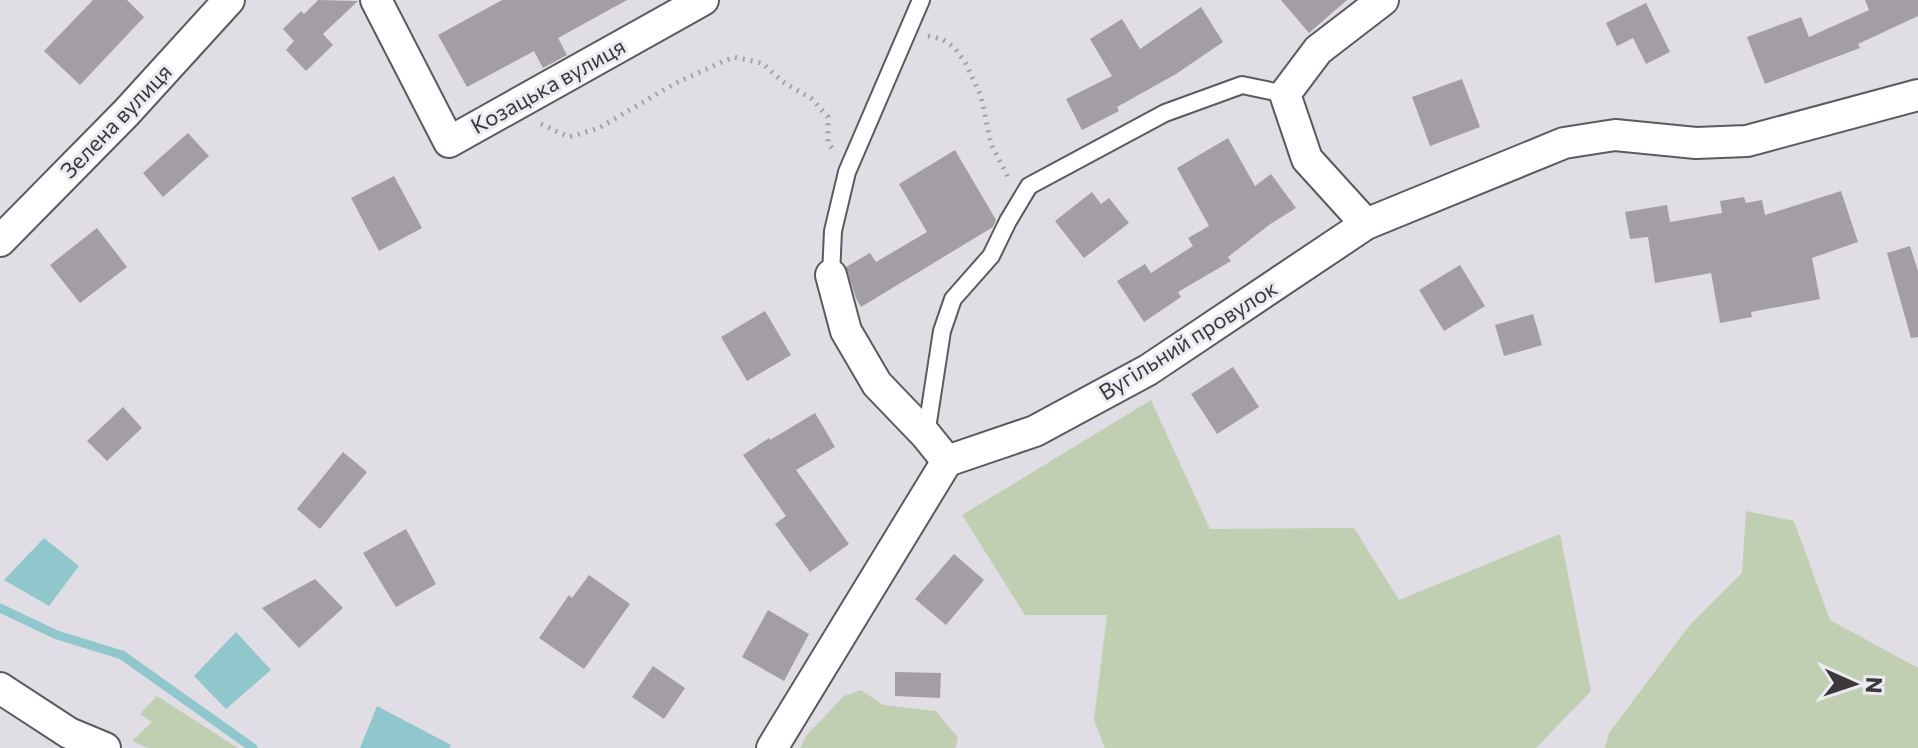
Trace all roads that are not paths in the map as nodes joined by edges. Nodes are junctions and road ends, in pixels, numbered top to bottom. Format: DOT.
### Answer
graph roads {
  1 [pos="229,0"];
  2 [pos="376,0"];
  3 [pos="703,0"];
  4 [pos="921,0"];
  5 [pos="1383,0"];
  6 [pos="1285,94"];
  7 [pos="1918,95"];
  8 [pos="1366,224"];
  9 [pos="0,241"];
  10 [pos="831,275"];
  11 [pos="926,435"];
  12 [pos="947,461"];
  13 [pos="0,688"];
  14 [pos="105,748"];
  15 [pos="772,748"];
  1 -- 9 [label="street, Зелена вулиця"];
  2 -- 3 [label="street, Козацька вулиця"];
  4 -- 10 [label="lane"];
  5 -- 6 [label="street"];
  6 -- 8 [label="street"];
  6 -- 11 [label="lane"];
  7 -- 8 [label="street, Вугільний провулок"];
  8 -- 12 [label="street, Вугільний провулок"];
  10 -- 11 [label="street"];
  11 -- 12 [label="street"];
  12 -- 15 [label="street"];
  13 -- 14 [label="street"];
}
